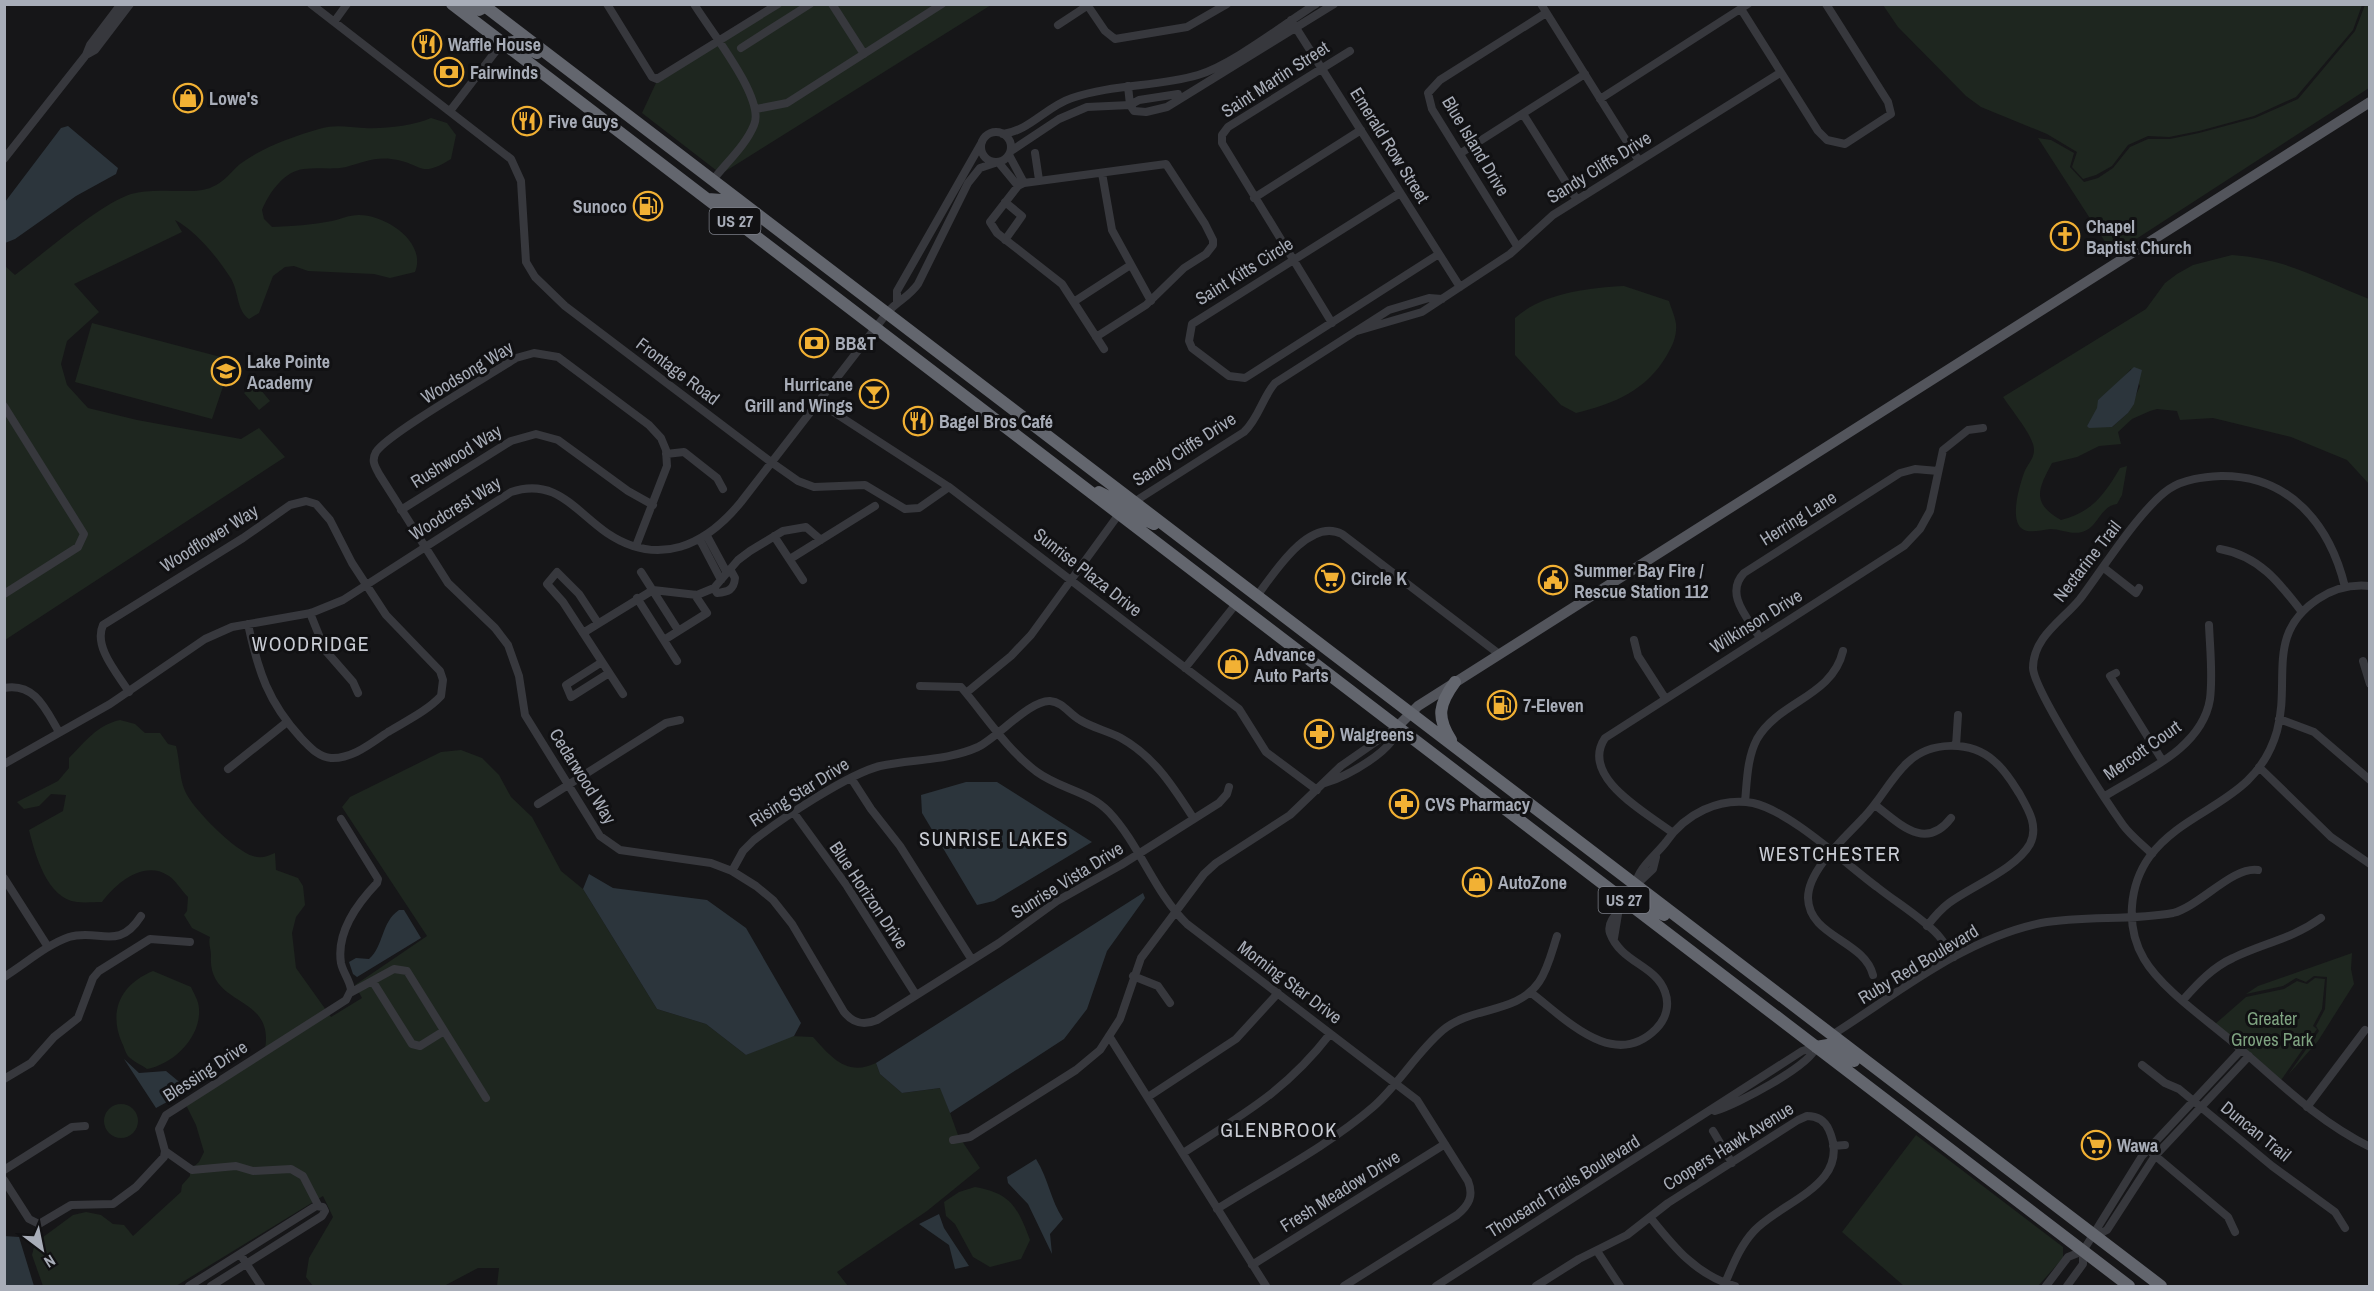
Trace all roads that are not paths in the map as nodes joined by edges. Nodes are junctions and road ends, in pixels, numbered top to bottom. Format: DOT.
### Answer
graph roads {
  1 [pos="121,4"];
  2 [pos="130,4"];
  3 [pos="311,4"];
  4 [pos="347,4"];
  5 [pos="452,4"];
  6 [pos="467,4"];
  7 [pos="607,4"];
  8 [pos="694,4"];
  9 [pos="778,4"];
  10 [pos="810,4"];
  11 [pos="832,4"];
  12 [pos="942,4"];
  13 [pos="1227,4"];
  14 [pos="1316,4"];
  15 [pos="1334,4"];
  16 [pos="1541,4"];
  17 [pos="1826,4"];
  18 [pos="486,5"];
  19 [pos="1089,5"];
  20 [pos="1745,7"];
  21 [pos="1546,13"];
  22 [pos="334,22"];
  23 [pos="1294,24"];
  24 [pos="1058,25"];
  25 [pos="718,42"];
  26 [pos="502,43"];
  27 [pos="741,48"];
  28 [pos="1350,51"];
  29 [pos="864,54"];
  30 [pos="86,55"];
  31 [pos="1323,68"];
  32 [pos="567,69"];
  33 [pos="1780,73"];
  34 [pos="1585,74"];
  35 [pos="1173,80"];
  36 [pos="1128,86"];
  37 [pos="1179,97"];
  38 [pos="1600,99"];
  39 [pos="2370,102"];
  40 [pos="1130,105"];
  41 [pos="756,110"];
  42 [pos="450,111"];
  43 [pos="1523,114"];
  44 [pos="1361,130"];
  45 [pos="1003,134"];
  46 [pos="982,142"];
  47 [pos="1010,153"];
  48 [pos="1035,153"];
  49 [pos="1461,153"];
  50 [pos="650,156"];
  51 [pos="4,159"];
  52 [pos="1639,160"];
  53 [pos="997,163"];
  54 [pos="1102,173"];
  55 [pos="713,180"];
  56 [pos="1039,180"];
  57 [pos="1021,184"];
  58 [pos="1400,193"];
  59 [pos="1254,198"];
  60 [pos="708,199"];
  61 [pos="1577,200"];
  62 [pos="1005,202"];
  63 [pos="937,220"];
  64 [pos="770,224"];
  65 [pos="946,225"];
  66 [pos="1005,240"];
  67 [pos="1517,246"];
  68 [pos="1439,254"];
  69 [pos="1293,260"];
  70 [pos="1130,266"];
  71 [pos="1460,287"];
  72 [pos="1442,299"];
  73 [pos="1075,301"];
  74 [pos="1151,301"];
  75 [pos="897,302"];
  76 [pos="1401,305"];
  77 [pos="887,313"];
  78 [pos="1405,319"];
  79 [pos="1332,323"];
  80 [pos="876,328"];
  81 [pos="1357,332"];
  82 [pos="1096,337"];
  83 [pos="1104,349"];
  84 [pos="818,402"];
  85 [pos="5,408"];
  86 [pos="1983,428"];
  87 [pos="666,454"];
  88 [pos="771,462"];
  89 [pos="1938,471"];
  90 [pos="1076,481"];
  91 [pos="949,486"];
  92 [pos="723,489"];
  93 [pos="1134,502"];
  94 [pos="653,505"];
  95 [pos="875,506"];
  96 [pos="401,510"];
  97 [pos="1119,514"];
  98 [pos="1176,534"];
  99 [pos="774,536"];
  100 [pos="703,538"];
  101 [pos="821,540"];
  102 [pos="636,546"];
  103 [pos="424,547"];
  104 [pos="2220,549"];
  105 [pos="790,559"];
  106 [pos="2104,568"];
  107 [pos="641,572"];
  108 [pos="726,574"];
  109 [pos="1071,579"];
  110 [pos="803,580"];
  111 [pos="366,585"];
  112 [pos="2370,586"];
  113 [pos="2345,587"];
  114 [pos="714,588"];
  115 [pos="2139,588"];
  116 [pos="651,591"];
  117 [pos="4,594"];
  118 [pos="695,595"];
  119 [pos="1257,596"];
  120 [pos="637,598"];
  121 [pos="1236,604"];
  122 [pos="2302,612"];
  123 [pos="310,613"];
  124 [pos="598,623"];
  125 [pos="248,624"];
  126 [pos="2209,625"];
  127 [pos="678,630"];
  128 [pos="583,633"];
  129 [pos="1760,638"];
  130 [pos="664,640"];
  131 [pos="1635,640"];
  132 [pos="1843,651"];
  133 [pos="1499,654"];
  134 [pos="677,661"];
  135 [pos="602,662"];
  136 [pos="2363,662"];
  137 [pos="1185,668"];
  138 [pos="2116,673"];
  139 [pos="609,674"];
  140 [pos="1455,682"];
  141 [pos="2370,684"];
  142 [pos="920,686"];
  143 [pos="4,688"];
  144 [pos="129,692"];
  145 [pos="358,693"];
  146 [pos="966,693"];
  147 [pos="623,694"];
  148 [pos="1665,698"];
  149 [pos="1410,713"];
  150 [pos="1958,715"];
  151 [pos="2280,719"];
  152 [pos="680,720"];
  153 [pos="287,722"];
  154 [pos="1397,727"];
  155 [pos="59,732"];
  156 [pos="1000,733"];
  157 [pos="1956,746"];
  158 [pos="1457,748"];
  159 [pos="2162,760"];
  160 [pos="4,764"];
  161 [pos="2259,767"];
  162 [pos="228,769"];
  163 [pos="851,778"];
  164 [pos="2370,780"];
  165 [pos="568,785"];
  166 [pos="1229,787"];
  167 [pos="1317,790"];
  168 [pos="2105,796"];
  169 [pos="1746,802"];
  170 [pos="538,804"];
  171 [pos="1875,805"];
  172 [pos="794,813"];
  173 [pos="1951,818"];
  174 [pos="340,819"];
  175 [pos="1194,819"];
  176 [pos="1672,833"];
  177 [pos="1832,853"];
  178 [pos="2152,854"];
  179 [pos="1138,855"];
  180 [pos="2370,864"];
  181 [pos="1579,865"];
  182 [pos="2258,870"];
  183 [pos="732,871"];
  184 [pos="4,878"];
  185 [pos="1636,885"];
  186 [pos="1627,902"];
  187 [pos="1175,911"];
  188 [pos="2132,915"];
  189 [pos="141,916"];
  190 [pos="2321,918"];
  191 [pos="1927,926"];
  192 [pos="1557,936"];
  193 [pos="190,942"];
  194 [pos="48,947"];
  195 [pos="1954,957"];
  196 [pos="972,960"];
  197 [pos="1873,975"];
  198 [pos="1133,976"];
  199 [pos="1754,976"];
  200 [pos="4,977"];
  201 [pos="373,982"];
  202 [pos="1530,992"];
  203 [pos="351,993"];
  204 [pos="1278,993"];
  205 [pos="916,995"];
  206 [pos="2183,1000"];
  207 [pos="1170,1003"];
  208 [pos="2365,1030"];
  209 [pos="444,1031"];
  210 [pos="1330,1034"];
  211 [pos="1832,1035"];
  212 [pos="1109,1036"];
  213 [pos="1816,1047"];
  214 [pos="2241,1050"];
  215 [pos="2248,1056"];
  216 [pos="2142,1065"];
  217 [pos="1774,1069"];
  218 [pos="1779,1078"];
  219 [pos="4,1079"];
  220 [pos="1396,1084"];
  221 [pos="1148,1097"];
  222 [pos="486,1098"];
  223 [pos="2192,1100"];
  224 [pos="2200,1107"];
  225 [pos="2307,1107"];
  226 [pos="1708,1113"];
  227 [pos="1941,1119"];
  228 [pos="85,1125"];
  229 [pos="1713,1131"];
  230 [pos="953,1140"];
  231 [pos="1445,1144"];
  232 [pos="1845,1145"];
  233 [pos="1833,1146"];
  234 [pos="2370,1147"];
  235 [pos="2147,1149"];
  236 [pos="165,1151"];
  237 [pos="1183,1153"];
  238 [pos="2155,1156"];
  239 [pos="1732,1163"];
  240 [pos="4,1170"];
  241 [pos="4,1180"];
  242 [pos="318,1205"];
  243 [pos="1217,1209"];
  244 [pos="1650,1217"];
  245 [pos="2345,1228"];
  246 [pos="2235,1232"];
  247 [pos="2095,1236"];
  248 [pos="1596,1251"];
  249 [pos="2083,1251"];
  250 [pos="240,1254"];
  251 [pos="247,1264"];
  252 [pos="1252,1265"];
  253 [pos="1725,1283"];
  254 [pos="1538,1286"];
  255 [pos="189,1287"];
  256 [pos="212,1287"];
  257 [pos="261,1287"];
  258 [pos="1266,1287"];
  259 [pos="1344,1287"];
  260 [pos="1436,1287"];
  261 [pos="1620,1287"];
  262 [pos="1735,1287"];
  263 [pos="2046,1287"];
  264 [pos="2067,1287"];
  265 [pos="2129,1287"];
  266 [pos="2161,1287"];
  1 -- 30 [label="street"];
  2 -- 30 [label="street"];
  3 -- 22 [label="street, Frontage Road"];
  4 -- 22 [label="street"];
  5 -- 26 [label="highway, US 27"];
  6 -- 18 [label="highway"];
  7 -- 25 [label="street"];
  8 -- 25 [label="street"];
  9 -- 25 [label="street"];
  10 -- 27 [label="street"];
  11 -- 29 [label="street"];
  12 -- 29 [label="street"];
  13 -- 19 [label="street"];
  14 -- 23 [label="street"];
  15 -- 23 [label="street"];
  16 -- 21 [label="street"];
  17 -- 33 [label="street"];
  18 -- 32 [label="highway, US 27"];
  19 -- 24 [label="street"];
  20 -- 33 [label="street"];
  20 -- 38 [label="street"];
  21 -- 34 [label="street"];
  21 -- 49 [label="street, Blue Island Drive"];
  22 -- 42 [label="street, Frontage Road"];
  23 -- 31 [label="street, Emerald Row Street"];
  23 -- 35 [label="street"];
  23 -- 37 [label="street"];
  25 -- 41 [label="street"];
  26 -- 32 [label="highway"];
  26 -- 42 [label="street"];
  26 -- 50 [label="highway, US 27"];
  28 -- 31 [label="street, Saint Martin Street"];
  29 -- 41 [label="street"];
  30 -- 51 [label="street"];
  31 -- 44 [label="street, Emerald Row Street"];
  31 -- 59 [label="street, Saint Martin Street"];
  32 -- 55 [label="highway, US 27"];
  33 -- 52 [label="street, Sandy Cliffs Drive"];
  34 -- 38 [label="street"];
  34 -- 43 [label="street"];
  35 -- 36 [label="street"];
  35 -- 37 [label="street"];
  36 -- 40 [label="street"];
  36 -- 45 [label="street"];
  37 -- 40 [label="street"];
  38 -- 52 [label="street"];
  39 -- 133 [label="main road"];
  40 -- 47 [label="street"];
  41 -- 55 [label="street"];
  42 -- 88 [label="street, Frontage Road"];
  43 -- 49 [label="street"];
  43 -- 61 [label="street"];
  44 -- 58 [label="street, Emerald Row Street"];
  44 -- 59 [label="street"];
  45 -- 46 [label="street"];
  45 -- 47 [label="street"];
  46 -- 53 [label="street"];
  46 -- 63 [label="street"];
  47 -- 53 [label="street"];
  47 -- 57 [label="street"];
  48 -- 56 [label="street"];
  49 -- 67 [label="street, Blue Island Drive"];
  50 -- 55 [label="highway"];
  50 -- 60 [label="highway, US 27"];
  52 -- 61 [label="street, Sandy Cliffs Drive"];
  53 -- 57 [label="street"];
  53 -- 65 [label="street, Woodcrest Way"];
  54 -- 56 [label="street"];
  54 -- 70 [label="street"];
  54 -- 74 [label="street"];
  55 -- 64 [label="highway, US 27"];
  56 -- 57 [label="street"];
  57 -- 62 [label="street"];
  58 -- 68 [label="street, Emerald Row Street"];
  58 -- 69 [label="street, Saint Kitts Circle"];
  59 -- 69 [label="street, Saint Martin Street"];
  60 -- 64 [label="highway"];
  60 -- 80 [label="highway, US 27"];
  61 -- 67 [label="street, Sandy Cliffs Drive"];
  62 -- 66 [label="street"];
  62 -- 66 [label="street"];
  63 -- 65 [label="street"];
  63 -- 75 [label="street"];
  64 -- 77 [label="highway, US 27"];
  65 -- 75 [label="street, Woodcrest Way"];
  66 -- 73 [label="street"];
  67 -- 71 [label="street, Sandy Cliffs Drive"];
  68 -- 71 [label="street, Emerald Row Street"];
  68 -- 79 [label="street, Saint Kitts Circle"];
  69 -- 79 [label="street, Saint Martin Street"];
  69 -- 79 [label="street, Saint Kitts Circle"];
  70 -- 73 [label="street"];
  70 -- 74 [label="street"];
  71 -- 72 [label="street, Sandy Cliffs Drive"];
  72 -- 76 [label="street, Sandy Cliffs Drive"];
  72 -- 78 [label="street, Sandy Cliffs Drive"];
  73 -- 82 [label="street"];
  74 -- 82 [label="street"];
  75 -- 77 [label="street, Woodcrest Way"];
  76 -- 78 [label="street"];
  76 -- 81 [label="street, Sandy Cliffs Drive"];
  77 -- 80 [label="street, Woodcrest Way"];
  77 -- 93 [label="highway, US 27"];
  78 -- 81 [label="street, Sandy Cliffs Drive"];
  80 -- 84 [label="street, Woodcrest Way"];
  80 -- 90 [label="highway, US 27"];
  81 -- 93 [label="street, Sandy Cliffs Drive"];
  82 -- 83 [label="street"];
  84 -- 88 [label="street, Woodcrest Way"];
  84 -- 91 [label="street, Sunrise Plaza Drive"];
  85 -- 117 [label="street"];
  86 -- 89 [label="street, Wilkinson Drive"];
  87 -- 92 [label="street"];
  87 -- 94 [label="street"];
  87 -- 96 [label="street, Woodsong Way"];
  88 -- 91 [label="street, Frontage Road"];
  88 -- 100 [label="street, Woodcrest Way"];
  89 -- 129 [label="street, Wilkinson Drive"];
  89 -- 129 [label="street, Herring Lane"];
  90 -- 93 [label="highway"];
  90 -- 97 [label="highway, US 27"];
  91 -- 109 [label="street, Sunrise Plaza Drive"];
  93 -- 98 [label="highway, US 27"];
  94 -- 96 [label="street, Rushwood Way"];
  94 -- 102 [label="street"];
  95 -- 101 [label="street"];
  96 -- 103 [label="street, Woodsong Way"];
  97 -- 98 [label="highway"];
  97 -- 109 [label="street"];
  97 -- 121 [label="highway, US 27"];
  98 -- 119 [label="highway, US 27"];
  99 -- 101 [label="street"];
  99 -- 105 [label="street"];
  99 -- 108 [label="street"];
  100 -- 102 [label="street, Woodcrest Way"];
  100 -- 108 [label="street"];
  101 -- 105 [label="street"];
  102 -- 103 [label="street, Woodcrest Way"];
  103 -- 111 [label="street, Woodcrest Way"];
  103 -- 165 [label="street, Cedarwood Way"];
  104 -- 122 [label="street"];
  105 -- 110 [label="street"];
  106 -- 113 [label="street, Nectarine Trail"];
  106 -- 115 [label="street"];
  106 -- 168 [label="street, Nectarine Trail"];
  107 -- 116 [label="street"];
  108 -- 114 [label="street"];
  108 -- 114 [label="street"];
  109 -- 137 [label="street, Sunrise Plaza Drive"];
  109 -- 146 [label="street"];
  111 -- 123 [label="street, Woodcrest Way"];
  111 -- 144 [label="street, Woodflower Way"];
  111 -- 153 [label="street"];
  112 -- 113 [label="street"];
  113 -- 122 [label="street"];
  114 -- 118 [label="street"];
  116 -- 118 [label="street"];
  116 -- 120 [label="street"];
  116 -- 127 [label="street"];
  118 -- 127 [label="street"];
  119 -- 133 [label="street"];
  119 -- 149 [label="highway, US 27"];
  120 -- 124 [label="street"];
  120 -- 130 [label="street"];
  121 -- 137 [label="street"];
  121 -- 154 [label="highway, US 27"];
  122 -- 151 [label="street"];
  123 -- 125 [label="street, Woodcrest Way"];
  123 -- 145 [label="street"];
  124 -- 128 [label="street"];
  124 -- 128 [label="street"];
  125 -- 144 [label="street, Woodcrest Way"];
  125 -- 153 [label="street"];
  126 -- 159 [label="street, Mercott Court"];
  127 -- 130 [label="street"];
  128 -- 135 [label="street"];
  129 -- 148 [label="street, Wilkinson Drive"];
  130 -- 134 [label="street"];
  131 -- 148 [label="street"];
  132 -- 169 [label="street"];
  133 -- 140 [label="main road"];
  135 -- 139 [label="street"];
  135 -- 139 [label="street"];
  136 -- 141 [label="street"];
  137 -- 167 [label="street, Sunrise Plaza Drive"];
  138 -- 159 [label="street"];
  139 -- 147 [label="street"];
  140 -- 149 [label="main road"];
  140 -- 158 [label="highway"];
  142 -- 146 [label="street"];
  143 -- 155 [label="street"];
  144 -- 155 [label="street, Woodcrest Way"];
  146 -- 156 [label="street, Morning Star Drive"];
  148 -- 176 [label="street, Wilkinson Drive"];
  149 -- 154 [label="main road"];
  149 -- 158 [label="highway, US 27"];
  150 -- 157 [label="street"];
  151 -- 161 [label="street"];
  151 -- 164 [label="street"];
  152 -- 165 [label="street"];
  153 -- 162 [label="street"];
  154 -- 167 [label="street"];
  154 -- 181 [label="highway, US 27"];
  155 -- 160 [label="street, Woodcrest Way"];
  156 -- 163 [label="street, Rising Star Drive"];
  156 -- 175 [label="street, Rising Star Drive"];
  156 -- 179 [label="street, Morning Star Drive"];
  157 -- 171 [label="street"];
  157 -- 191 [label="street"];
  158 -- 185 [label="highway, US 27"];
  159 -- 168 [label="street, Mercott Court"];
  161 -- 178 [label="street"];
  161 -- 180 [label="street"];
  163 -- 172 [label="street, Rising Star Drive"];
  163 -- 196 [label="street"];
  165 -- 170 [label="street"];
  165 -- 183 [label="street, Cedarwood Way"];
  166 -- 175 [label="street, Sunrise Vista Drive"];
  167 -- 187 [label="street"];
  168 -- 178 [label="street, Nectarine Trail"];
  169 -- 176 [label="street"];
  169 -- 177 [label="street"];
  171 -- 173 [label="street"];
  171 -- 177 [label="street"];
  172 -- 183 [label="street, Rising Star Drive"];
  172 -- 205 [label="street, Blue Horizon Drive"];
  174 -- 203 [label="street"];
  175 -- 179 [label="street, Sunrise Vista Drive"];
  176 -- 185 [label="street"];
  177 -- 191 [label="street"];
  177 -- 197 [label="street"];
  178 -- 188 [label="street"];
  179 -- 187 [label="street, Morning Star Drive"];
  179 -- 196 [label="street, Sunrise Vista Drive"];
  181 -- 185 [label="highway"];
  181 -- 186 [label="highway, US 27"];
  182 -- 188 [label="street, Ruby Red Boulevard"];
  183 -- 205 [label="street, Cedarwood Way"];
  184 -- 194 [label="street"];
  185 -- 199 [label="highway, US 27"];
  186 -- 199 [label="highway"];
  186 -- 202 [label="street"];
  186 -- 213 [label="highway, US 27"];
  187 -- 198 [label="street"];
  187 -- 204 [label="street, Morning Star Drive"];
  188 -- 195 [label="street, Ruby Red Boulevard"];
  188 -- 206 [label="street"];
  189 -- 194 [label="street"];
  190 -- 206 [label="street"];
  191 -- 195 [label="street"];
  192 -- 202 [label="street"];
  193 -- 219 [label="street"];
  194 -- 200 [label="street"];
  195 -- 211 [label="street, Ruby Red Boulevard"];
  196 -- 205 [label="street, Sunrise Vista Drive"];
  198 -- 207 [label="street"];
  198 -- 212 [label="street"];
  199 -- 211 [label="highway, US 27"];
  201 -- 203 [label="street, Blessing Drive"];
  201 -- 209 [label="street, Blessing Drive"];
  201 -- 209 [label="street"];
  202 -- 220 [label="street"];
  203 -- 236 [label="street, Blessing Drive"];
  204 -- 210 [label="street, Morning Star Drive"];
  204 -- 221 [label="street"];
  206 -- 214 [label="street"];
  208 -- 225 [label="street"];
  209 -- 222 [label="street"];
  210 -- 220 [label="street, Morning Star Drive"];
  210 -- 237 [label="street"];
  211 -- 227 [label="highway, US 27"];
  212 -- 221 [label="street"];
  212 -- 230 [label="street"];
  213 -- 217 [label="street, Thousand Trails Boulevard"];
  213 -- 218 [label="street, Thousand Trails Boulevard"];
  213 -- 227 [label="highway"];
  213 -- 249 [label="highway, US 27"];
  214 -- 215 [label="street"];
  214 -- 223 [label="street"];
  215 -- 224 [label="street"];
  215 -- 225 [label="street"];
  216 -- 223 [label="street, Duncan Trail"];
  217 -- 218 [label="street"];
  217 -- 226 [label="street, Thousand Trails Boulevard"];
  218 -- 226 [label="street, Thousand Trails Boulevard"];
  220 -- 231 [label="street, Morning Star Drive"];
  220 -- 243 [label="street"];
  221 -- 237 [label="street"];
  223 -- 224 [label="street, Duncan Trail"];
  223 -- 235 [label="street"];
  224 -- 238 [label="street"];
  224 -- 245 [label="street, Duncan Trail"];
  225 -- 234 [label="street"];
  226 -- 260 [label="street, Thousand Trails Boulevard"];
  227 -- 247 [label="highway, US 27"];
  228 -- 240 [label="street"];
  229 -- 239 [label="street"];
  231 -- 252 [label="street, Fresh Meadow Drive"];
  231 -- 259 [label="street, Morning Star Drive"];
  232 -- 233 [label="street"];
  233 -- 239 [label="street, Coopers Hawk Avenue"];
  233 -- 253 [label="street"];
  235 -- 238 [label="street"];
  235 -- 247 [label="street"];
  236 -- 241 [label="street"];
  236 -- 242 [label="street"];
  237 -- 243 [label="street"];
  238 -- 246 [label="street"];
  238 -- 247 [label="street"];
  239 -- 244 [label="street, Coopers Hawk Avenue"];
  242 -- 250 [label="street"];
  242 -- 251 [label="street"];
  243 -- 252 [label="street"];
  244 -- 248 [label="street, Coopers Hawk Avenue"];
  244 -- 253 [label="street"];
  247 -- 249 [label="street"];
  247 -- 266 [label="highway, US 27"];
  248 -- 254 [label="street, Coopers Hawk Avenue"];
  248 -- 261 [label="street"];
  249 -- 263 [label="street"];
  249 -- 264 [label="street"];
  249 -- 265 [label="highway, US 27"];
  250 -- 251 [label="street"];
  250 -- 255 [label="street"];
  251 -- 256 [label="street"];
  251 -- 257 [label="street"];
  252 -- 258 [label="street"];
  253 -- 262 [label="street"];
}
